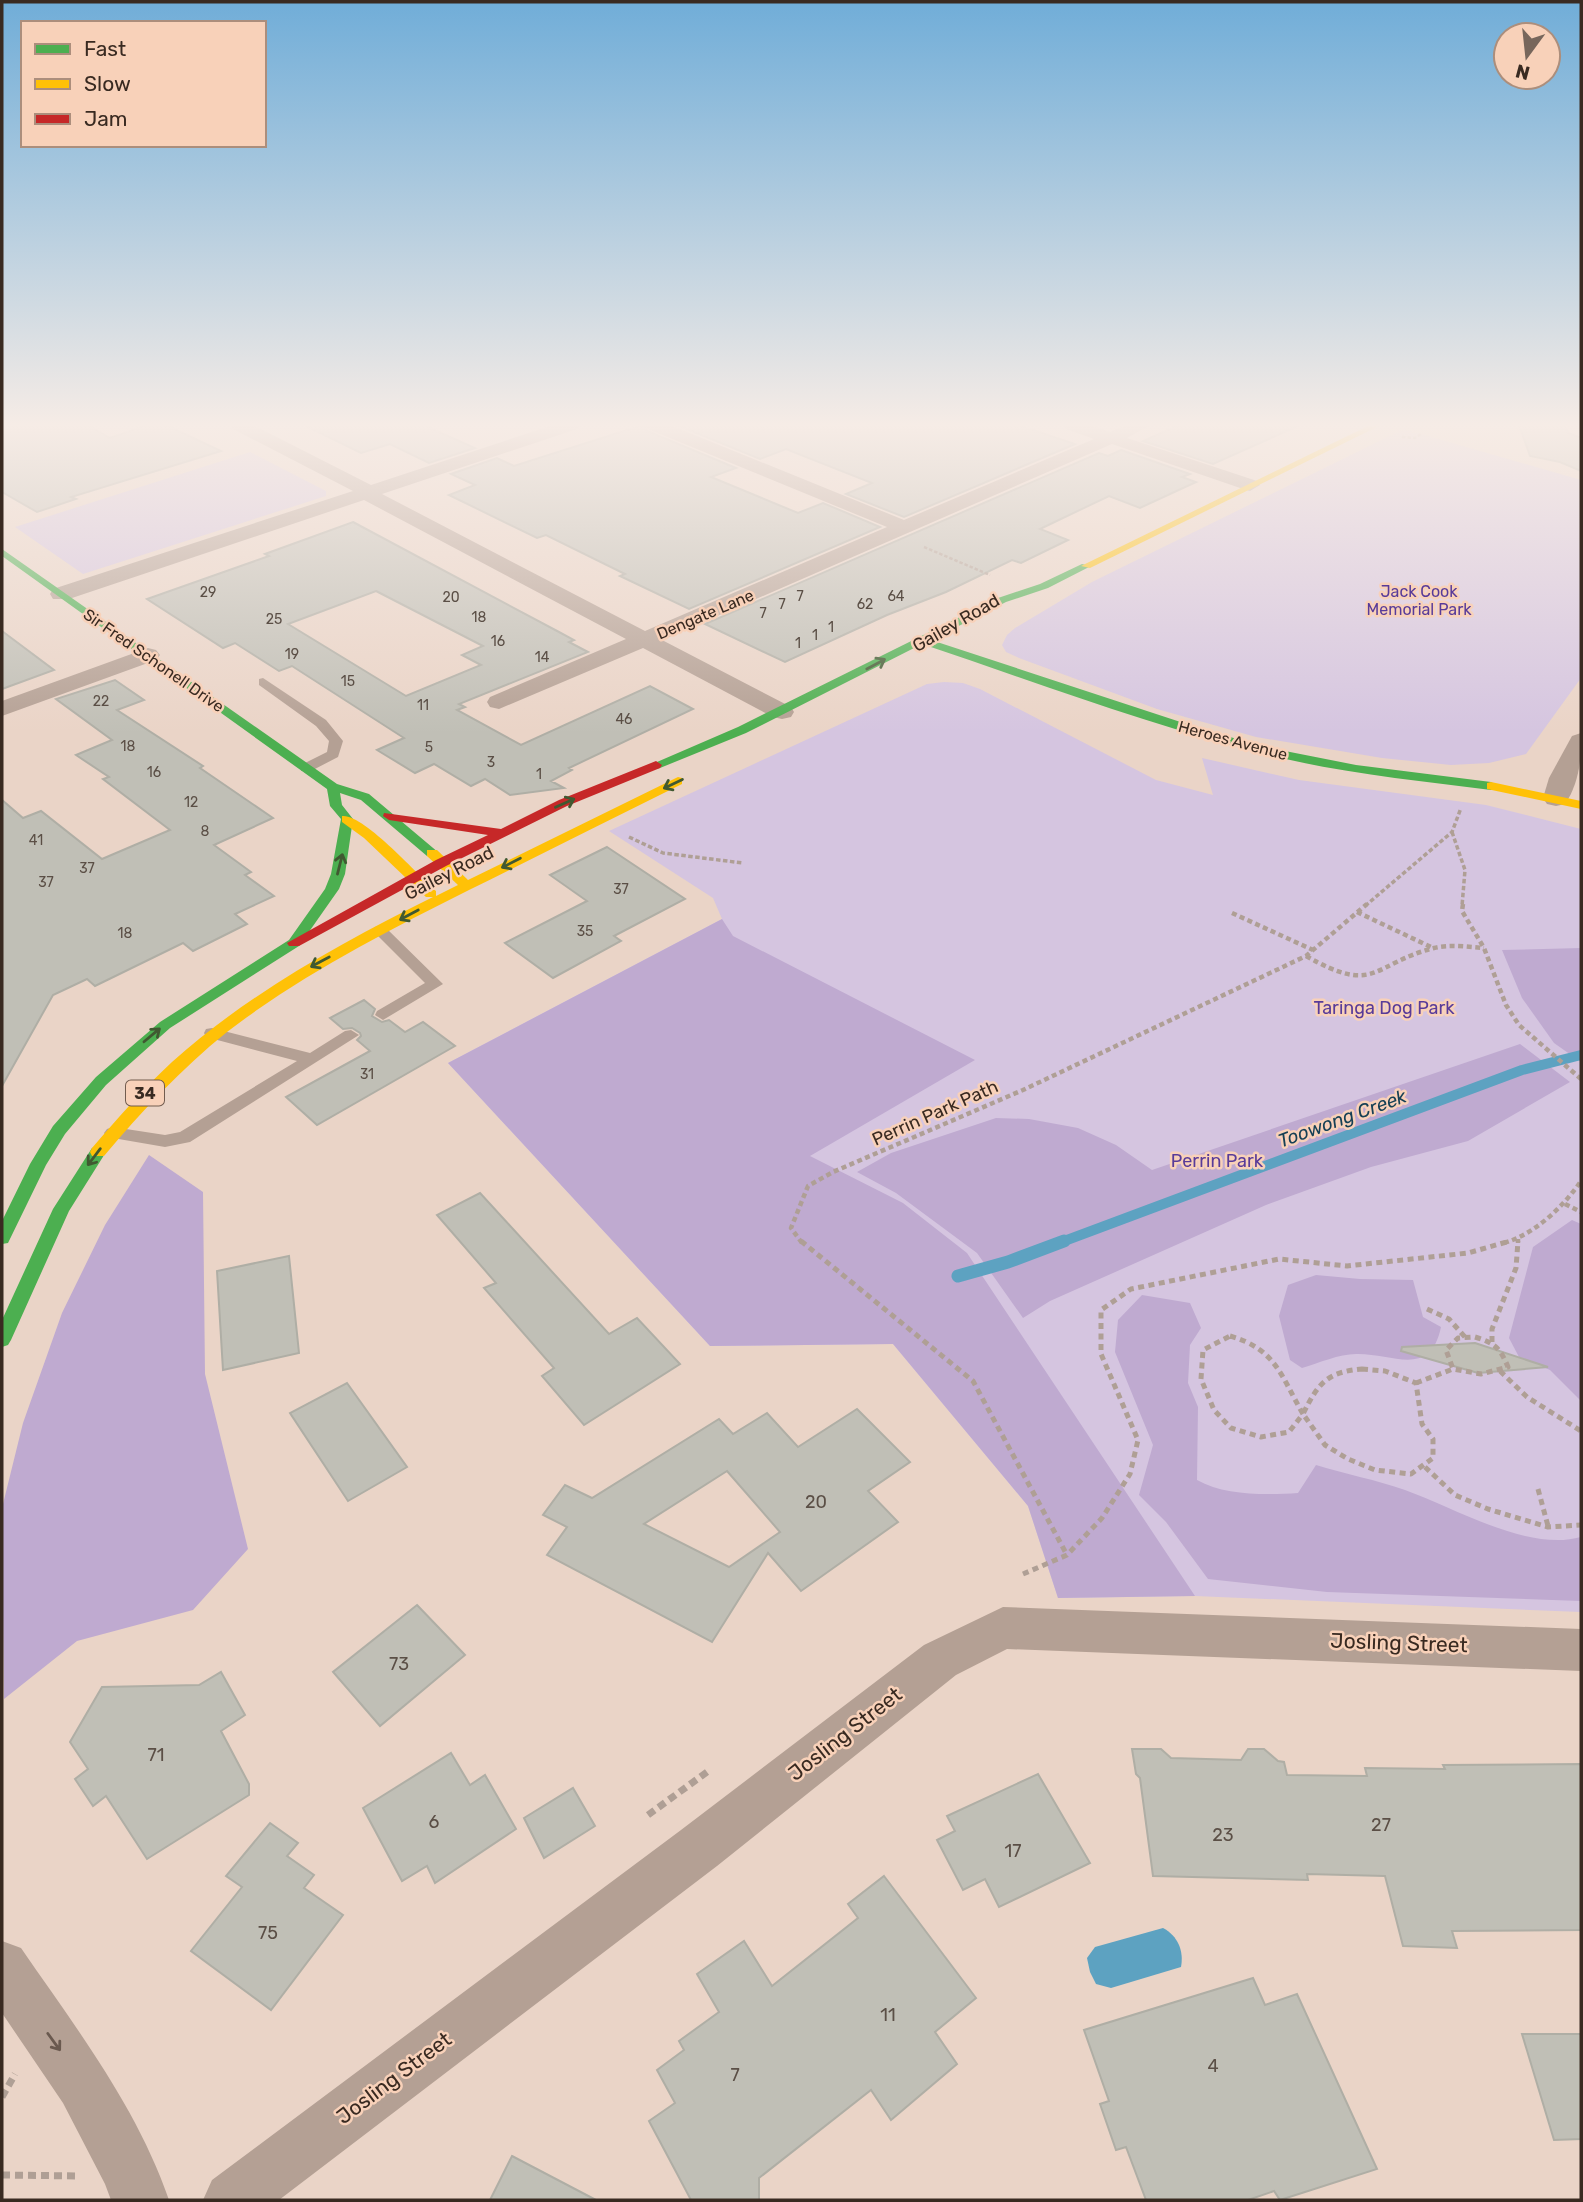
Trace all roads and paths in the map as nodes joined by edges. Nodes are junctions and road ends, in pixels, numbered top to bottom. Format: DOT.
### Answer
graph roads {
  1 [pos="260,528"];
  2 [pos="435,528"];
  3 [pos="902,528"];
  4 [pos="1163,528"];
  5 [pos="924,540"];
  6 [pos="2,552"];
  7 [pos="991,575"];
  8 [pos="1044,586"];
  9 [pos="61,594"];
  10 [pos="1011,614"];
  11 [pos="970,638"];
  12 [pos="645,639"];
  13 [pos="921,640"];
  14 [pos="951,650"];
  15 [pos="148,655"];
  16 [pos="931,661"];
  17 [pos="263,682"];
  18 [pos="499,702"];
  19 [pos="2,709"];
  20 [pos="782,712"];
  21 [pos="1581,741"];
  22 [pos="306,768"];
  23 [pos="690,776"];
  24 [pos="333,787"];
  25 [pos="1556,798"];
  26 [pos="1463,800"];
  27 [pos="1581,805"];
  28 [pos="389,816"];
  29 [pos="347,819"];
  30 [pos="1452,832"];
  31 [pos="503,833"];
  32 [pos="627,835"];
  33 [pos="442,863"];
  34 [pos="743,863"];
  35 [pos="414,878"];
  36 [pos="467,886"];
  37 [pos="438,900"];
  38 [pos="1357,912"];
  39 [pos="1232,913"];
  40 [pos="380,930"];
  41 [pos="294,943"];
  42 [pos="1434,948"];
  43 [pos="1484,948"];
  44 [pos="1313,950"];
  45 [pos="1307,956"];
  46 [pos="383,1016"];
  47 [pos="212,1032"];
  48 [pos="351,1035"];
  49 [pos="313,1059"];
  50 [pos="1581,1079"];
  51 [pos="113,1133"];
  52 [pos="1581,1181"];
  53 [pos="1565,1204"];
  54 [pos="1581,1212"];
  55 [pos="2,1238"];
  56 [pos="1518,1239"];
  57 [pos="1427,1309"];
  58 [pos="1465,1338"];
  59 [pos="2,1340"];
  60 [pos="1492,1342"];
  61 [pos="1453,1369"];
  62 [pos="1500,1371"];
  63 [pos="1416,1383"];
  64 [pos="1303,1414"];
  65 [pos="1581,1431"];
  66 [pos="1424,1466"];
  67 [pos="1538,1489"];
  68 [pos="1581,1525"];
  69 [pos="1548,1527"];
  70 [pos="1067,1555"];
  71 [pos="1023,1574"];
  72 [pos="1581,1650"];
  73 [pos="707,1772"];
  74 [pos="648,1815"];
  75 [pos="2,1967"];
  76 [pos="15,2074"];
  77 [pos="2,2097"];
  78 [pos="2,2175"];
  79 [pos="79,2176"];
  80 [pos="140,2200"];
  81 [pos="232,2200"];
  1 -- 9 [label="street"];
  2 -- 12 [label="street"];
  3 -- 12 [label="street, Dengate Lane"];
  4 -- 8 [label="main road, Gailey Road"];
  5 -- 7 [label="path"];
  6 -- 9 [label="main road, Sir Fred Schonell Drive"];
  8 -- 10 [label="main road, Gailey Road"];
  8 -- 13 [label="main road, Gailey Road"];
  9 -- 15 [label="main road, Sir Fred Schonell Drive"];
  11 -- 14 [label="main road, Gailey Road"];
  12 -- 18 [label="street, Dengate Lane"];
  12 -- 20 [label="street"];
  13 -- 14 [label="main road, Heroes Avenue"];
  20 -- 13 [label="main road, Gailey Road, one-way"];
  14 -- 16 [label="main road, Gailey Road"];
  14 -- 25 [label="main road, Heroes Avenue"];
  15 -- 19 [label="street"];
  15 -- 22 [label="main road, Sir Fred Schonell Drive"];
  17 -- 22 [label="lane"];
  31 -- 20 [label="main road, Gailey Road, one-way"];
  21 -- 25 [label="street"];
  22 -- 24 [label="main road, Sir Fred Schonell Drive"];
  23 -- 36 [label="main road, Gailey Road, one-way"];
  24 -- 28 [label="main road, Sir Fred Schonell Drive"];
  24 -- 29 [label="main road"];
  25 -- 27 [label="main road, Heroes Avenue"];
  26 -- 30 [label="path"];
  28 -- 31 [label="main road"];
  28 -- 33 [label="main road, Sir Fred Schonell Drive"];
  29 -- 35 [label="main road"];
  41 -- 29 [label="main road, 34, one-way"];
  30 -- 38 [label="path, Perrin Park Path"];
  30 -- 43 [label="path"];
  31 -- 33 [label="main road, Gailey Road"];
  32 -- 34 [label="path"];
  33 -- 35 [label="main road, Gailey Road"];
  33 -- 36 [label="main road, Sir Fred Schonell Drive"];
  35 -- 37 [label="main road"];
  35 -- 41 [label="main road, Gailey Road"];
  36 -- 37 [label="main road, Gailey Road / 34"];
  37 -- 40 [label="main road, Gailey Road / 34, one-way"];
  38 -- 42 [label="path"];
  38 -- 44 [label="path, Perrin Park Path"];
  39 -- 44 [label="path"];
  40 -- 46 [label="lane"];
  40 -- 47 [label="main road, Gailey Road / 34, one-way"];
  55 -- 41 [label="main road, Gailey Road / 34, one-way"];
  42 -- 43 [label="path"];
  42 -- 45 [label="path"];
  43 -- 50 [label="path"];
  44 -- 45 [label="path, Perrin Park Path"];
  45 -- 70 [label="path, Perrin Park Path"];
  47 -- 49 [label="lane"];
  47 -- 51 [label="main road, Gailey Road / 34"];
  48 -- 49 [label="lane"];
  49 -- 51 [label="lane"];
  51 -- 59 [label="main road, Gailey Road / 34, one-way"];
  52 -- 53 [label="path"];
  53 -- 54 [label="path"];
  53 -- 56 [label="path"];
  56 -- 60 [label="path"];
  56 -- 70 [label="path"];
  57 -- 58 [label="path"];
  58 -- 60 [label="path"];
  58 -- 61 [label="path"];
  60 -- 62 [label="path"];
  61 -- 62 [label="path"];
  61 -- 63 [label="path"];
  62 -- 65 [label="path"];
  63 -- 64 [label="path"];
  63 -- 66 [label="path"];
  64 -- 64 [label="path"];
  64 -- 66 [label="path"];
  66 -- 69 [label="path"];
  67 -- 69 [label="path"];
  68 -- 69 [label="path"];
  70 -- 71 [label="path"];
  72 -- 81 [label="street, Josling Street"];
  73 -- 74 [label="path"];
  75 -- 80 [label="street, one-way"];
  76 -- 77 [label="path"];
  78 -- 79 [label="path"];
}
